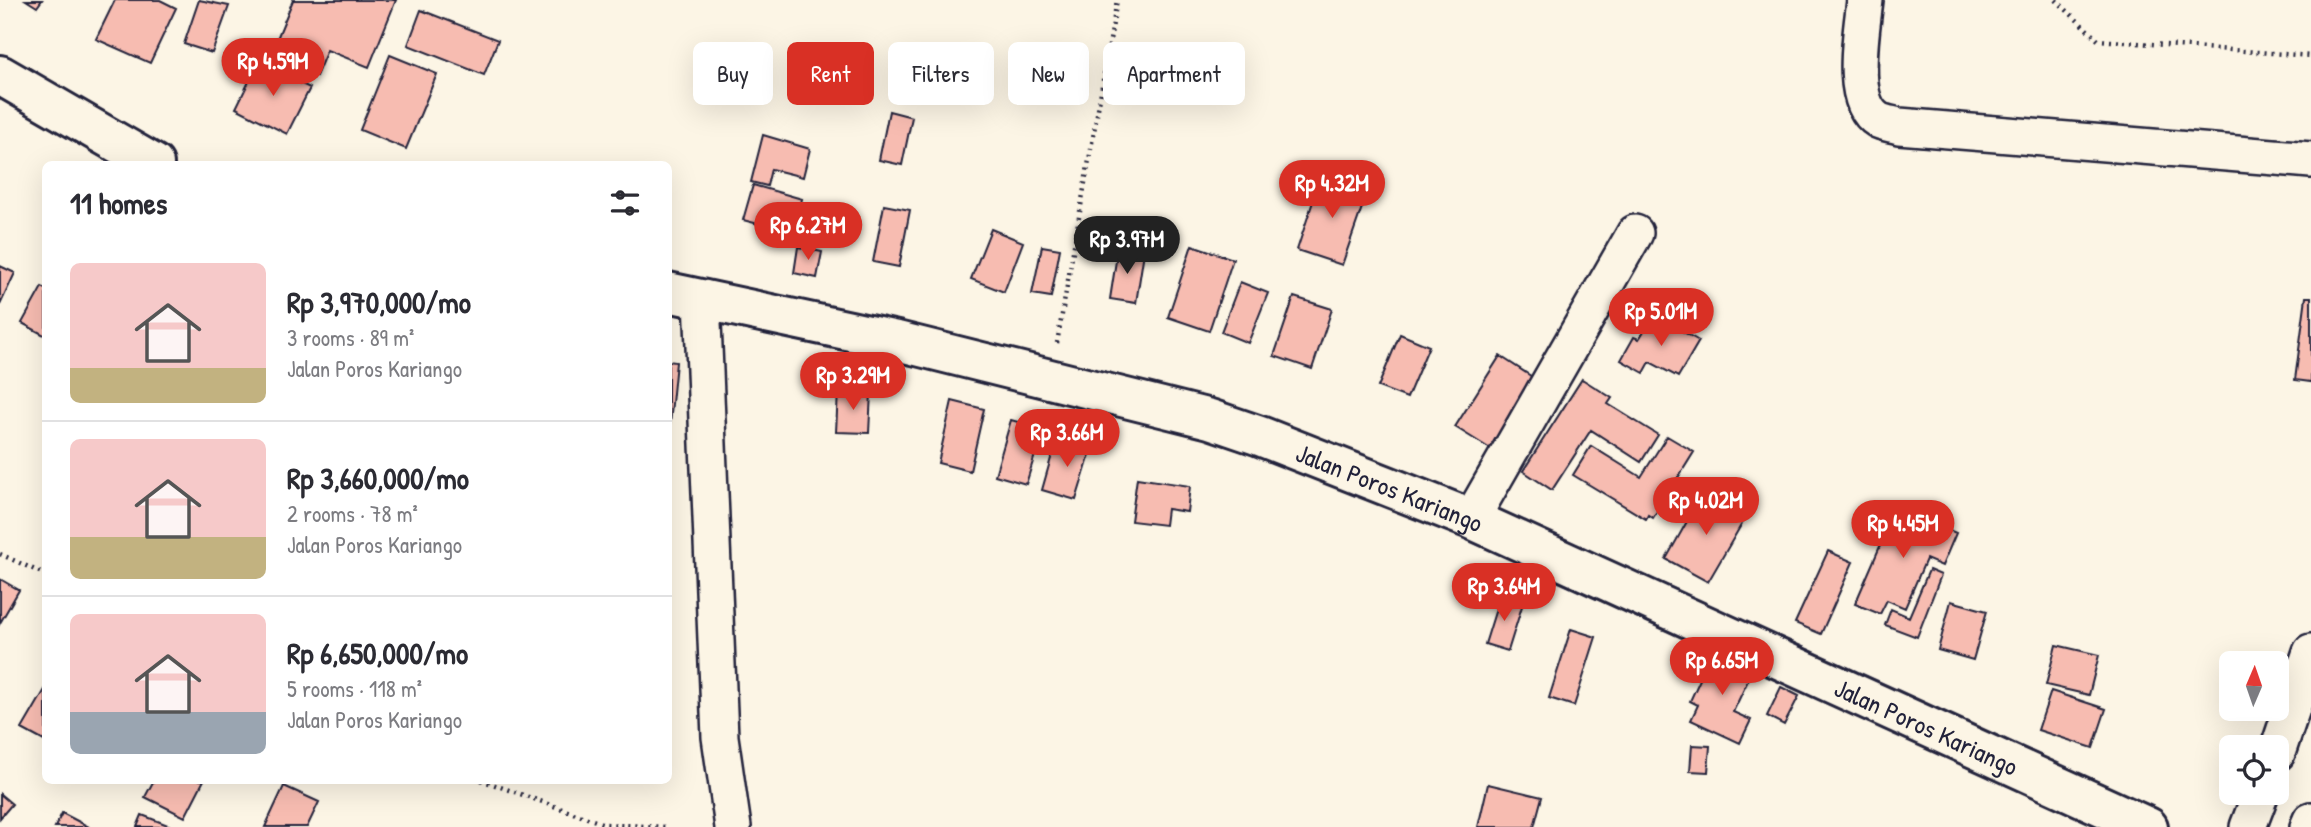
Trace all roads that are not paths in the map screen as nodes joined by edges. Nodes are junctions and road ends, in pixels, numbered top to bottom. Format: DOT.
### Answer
graph roads {
  1 [pos="1865,0"];
  2 [pos="1,78"];
  3 [pos="2311,160"];
  4 [pos="149,161"];
  5 [pos="1635,233"];
  6 [pos="685,295"];
  7 [pos="1471,519"];
  8 [pos="2311,652"];
  9 [pos="2283,735"];
  10 [pos="2256,805"];
  11 [pos="2311,820"];
  12 [pos="733,827"];
  13 [pos="2148,827"];
  14 [pos="2248,827"];
  15 [pos="2308,827"];
  1 -- 3 [label="street"];
  2 -- 4 [label="main road"];
  5 -- 7 [label="street"];
  6 -- 7 [label="main road, Jalan Poros Kariango"];
  6 -- 12 [label="street"];
  7 -- 13 [label="main road, Jalan Poros Kariango"];
  8 -- 9 [label="street"];
  10 -- 14 [label="street"];
  11 -- 15 [label="street"];
}
